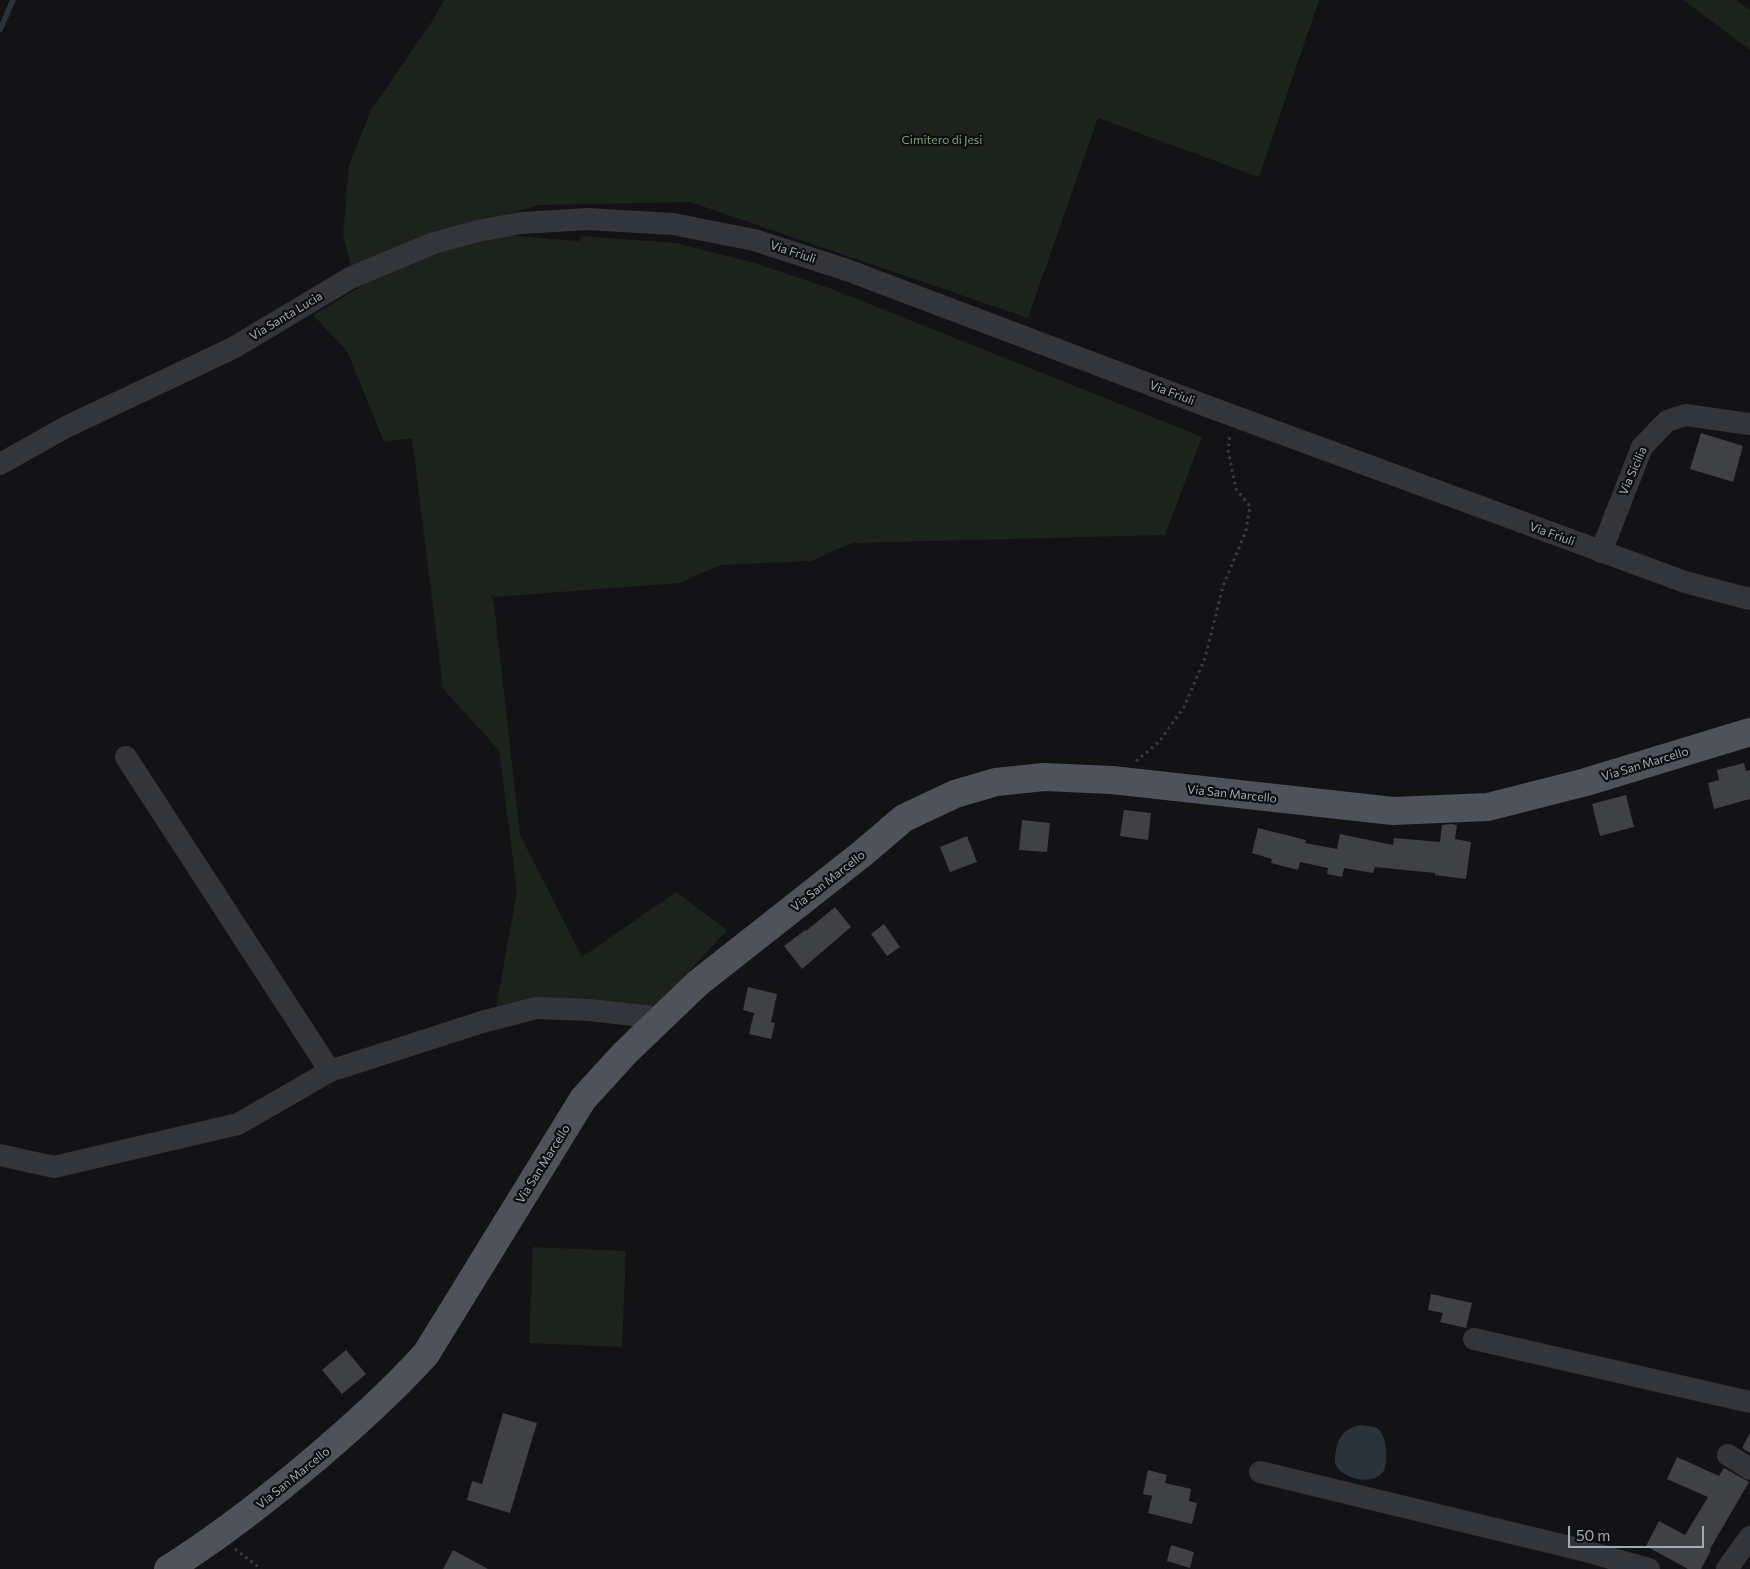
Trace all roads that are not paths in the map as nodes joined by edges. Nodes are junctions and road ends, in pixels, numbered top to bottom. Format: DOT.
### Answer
graph roads {
  1 [pos="588,219"];
  2 [pos="1750,424"];
  3 [pos="0,464"];
  4 [pos="1601,552"];
  5 [pos="1750,599"];
  6 [pos="1750,732"];
  7 [pos="126,757"];
  8 [pos="660,1018"];
  9 [pos="330,1071"];
  10 [pos="0,1155"];
  11 [pos="1474,1339"];
  12 [pos="1750,1402"];
  13 [pos="1728,1455"];
  14 [pos="1750,1469"];
  15 [pos="1260,1472"];
  16 [pos="1750,1537"];
  17 [pos="168,1569"];
  18 [pos="1649,1569"];
  19 [pos="1727,1569"];
  1 -- 3 [label="street, Via Santa Lucia"];
  1 -- 4 [label="street, Via Friuli"];
  2 -- 4 [label="street, Via Sicilia"];
  4 -- 5 [label="street, Via Friuli"];
  6 -- 8 [label="main road, Via San Marcello"];
  7 -- 9 [label="street"];
  8 -- 9 [label="street"];
  8 -- 17 [label="main road, Via San Marcello"];
  9 -- 10 [label="street"];
  11 -- 12 [label="street"];
  13 -- 14 [label="street"];
  15 -- 18 [label="street"];
  16 -- 19 [label="street"];
}
